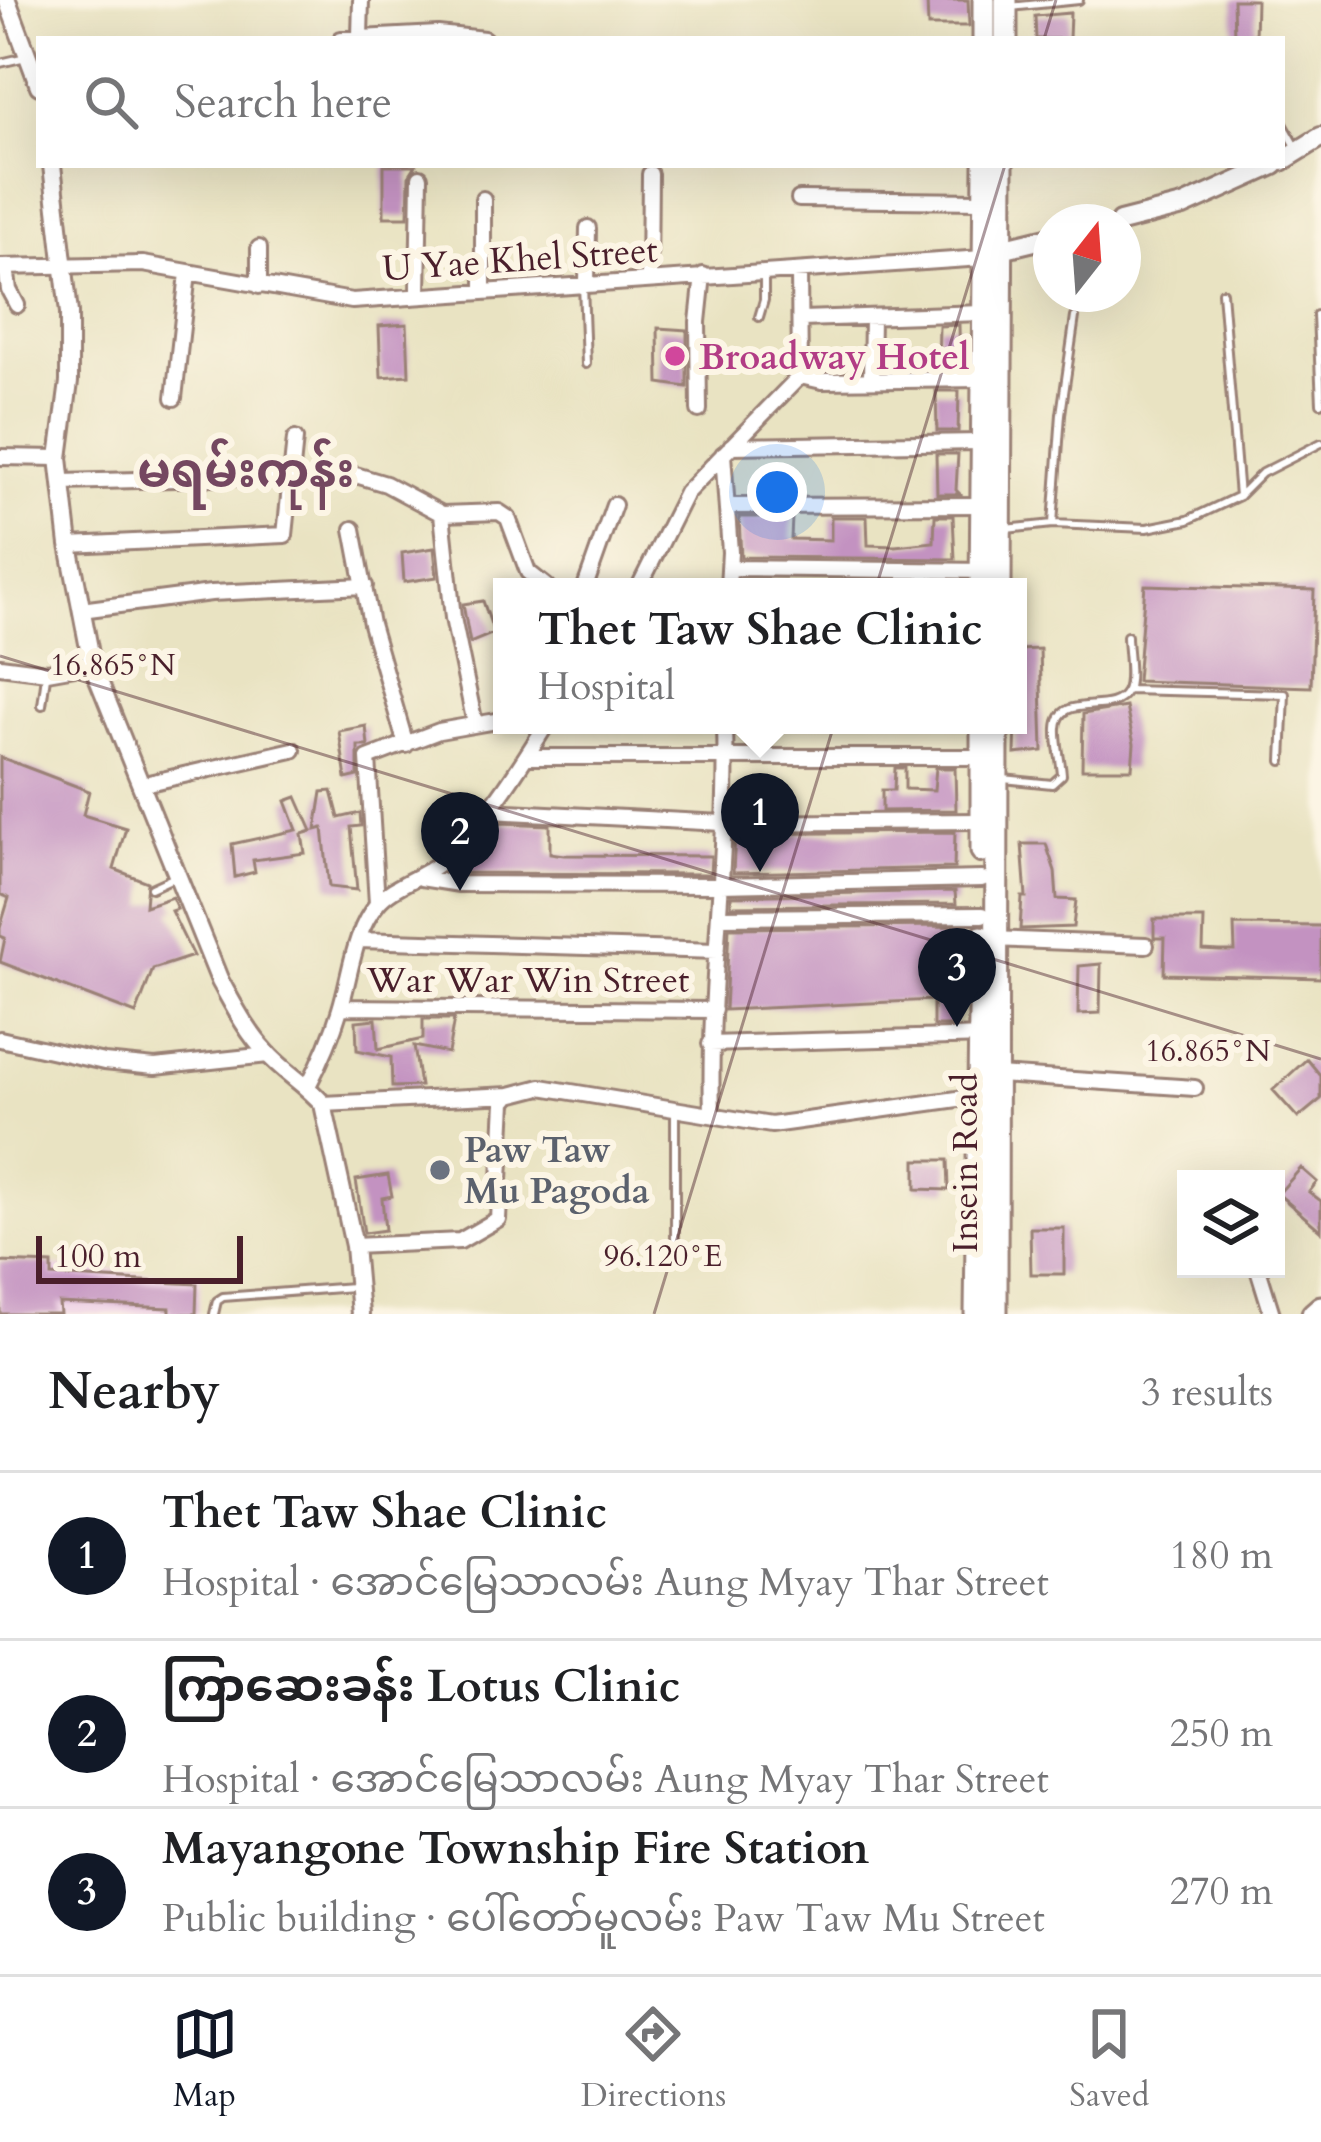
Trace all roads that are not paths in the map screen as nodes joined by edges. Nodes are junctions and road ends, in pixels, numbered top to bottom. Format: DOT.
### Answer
graph roads {
  1 [pos="8,0"];
  2 [pos="361,0"];
  3 [pos="1079,0"];
  4 [pos="999,2"];
  5 [pos="360,36"];
  6 [pos="985,36"];
  7 [pos="1005,36"];
  8 [pos="0,63"];
  9 [pos="36,72"];
  10 [pos="1321,137"];
  11 [pos="1285,159"];
  12 [pos="52,168"];
  13 [pos="985,168"];
  14 [pos="1002,168"];
  15 [pos="1265,168"];
  16 [pos="650,174"];
  17 [pos="420,177"];
  18 [pos="483,199"];
  19 [pos="799,199"];
  20 [pos="984,201"];
  21 [pos="1141,217"];
  22 [pos="587,228"];
  23 [pos="1033,242"];
  24 [pos="259,248"];
  25 [pos="992,253"];
  26 [pos="64,265"];
  27 [pos="3,267"];
  28 [pos="764,271"];
  29 [pos="799,271"];
  30 [pos="188,272"];
  31 [pos="704,275"];
  32 [pos="650,279"];
  33 [pos="585,283"];
  34 [pos="259,286"];
  35 [pos="483,291"];
  36 [pos="1222,292"];
  37 [pos="418,295"];
  38 [pos="17,305"];
  39 [pos="983,313"];
  40 [pos="1317,315"];
  41 [pos="759,316"];
  42 [pos="1075,316"];
  43 [pos="872,317"];
  44 [pos="802,320"];
  45 [pos="586,364"];
  46 [pos="800,376"];
  47 [pos="982,379"];
  48 [pos="872,380"];
  49 [pos="174,398"];
  50 [pos="1321,403"];
  51 [pos="699,410"];
  52 [pos="295,439"];
  53 [pos="982,442"];
  54 [pos="1321,443"];
  55 [pos="727,450"];
  56 [pos="0,457"];
  57 [pos="59,458"];
  58 [pos="349,473"];
  59 [pos="292,476"];
  60 [pos="62,482"];
  61 [pos="1239,496"];
  62 [pos="614,505"];
  63 [pos="981,505"];
  64 [pos="727,506"];
  65 [pos="442,514"];
  66 [pos="1053,524"];
  67 [pos="353,529"];
  68 [pos="990,529"];
  69 [pos="69,545"];
  70 [pos="729,568"];
  71 [pos="536,578"];
  72 [pos="589,578"];
  73 [pos="644,578"];
  74 [pos="728,578"];
  75 [pos="966,578"];
  76 [pos="990,578"];
  77 [pos="365,586"];
  78 [pos="82,610"];
  79 [pos="1127,636"];
  80 [pos="92,664"];
  81 [pos="0,666"];
  82 [pos="47,672"];
  83 [pos="1128,690"];
  84 [pos="42,705"];
  85 [pos="493,721"];
  86 [pos="475,724"];
  87 [pos="540,734"];
  88 [pos="725,734"];
  89 [pos="982,734"];
  90 [pos="998,734"];
  91 [pos="406,745"];
  92 [pos="293,750"];
  93 [pos="526,757"];
  94 [pos="982,757"];
  95 [pos="725,758"];
  96 [pos="1282,761"];
  97 [pos="997,778"];
  98 [pos="140,784"];
  99 [pos="490,811"];
  100 [pos="981,821"];
  101 [pos="723,823"];
  102 [pos="176,876"];
  103 [pos="421,878"];
  104 [pos="982,879"];
  105 [pos="720,885"];
  106 [pos="151,888"];
  107 [pos="377,903"];
  108 [pos="719,917"];
  109 [pos="986,931"];
  110 [pos="358,940"];
  111 [pos="1146,945"];
  112 [pos="717,951"];
  113 [pos="341,1007"];
  114 [pos="714,1010"];
  115 [pos="988,1036"];
  116 [pos="0,1039"];
  117 [pos="710,1044"];
  118 [pos="268,1055"];
  119 [pos="998,1075"];
  120 [pos="308,1086"];
  121 [pos="1195,1088"];
  122 [pos="979,1096"];
  123 [pos="507,1099"];
  124 [pos="323,1104"];
  125 [pos="675,1109"];
  126 [pos="712,1114"];
  127 [pos="354,1246"];
  128 [pos="685,1256"];
  129 [pos="1261,1278"];
  130 [pos="356,1287"];
  131 [pos="1321,1307"];
  132 [pos="214,1314"];
  133 [pos="360,1314"];
  134 [pos="976,1314"];
  135 [pos="996,1314"];
  136 [pos="1272,1314"];
  137 [pos="1313,1314"];
  1 -- 9 [label="street"];
  2 -- 5 [label="street"];
  3 -- 4 [label="lane"];
  4 -- 6 [label="main road"];
  4 -- 7 [label="main road"];
  8 -- 9 [label="lane"];
  10 -- 11 [label="main road"];
  12 -- 26 [label="street"];
  13 -- 20 [label="main road"];
  14 -- 25 [label="main road"];
  15 -- 21 [label="main road"];
  16 -- 32 [label="street"];
  17 -- 37 [label="street"];
  18 -- 35 [label="street"];
  19 -- 20 [label="street"];
  20 -- 25 [label="main road"];
  22 -- 33 [label="street"];
  23 -- 25 [label="main road"];
  24 -- 34 [label="street"];
  25 -- 29 [label="street, U Yae Khel Street"];
  25 -- 39 [label="main road"];
  25 -- 68 [label="main road"];
  26 -- 27 [label="street, U Yae Khel Street"];
  26 -- 30 [label="street, U Yae Khel Street"];
  26 -- 57 [label="street"];
  27 -- 38 [label="street"];
  28 -- 29 [label="street, U Yae Khel Street"];
  28 -- 31 [label="street, U Yae Khel Street"];
  28 -- 41 [label="lane"];
  29 -- 44 [label="street"];
  30 -- 34 [label="street, U Yae Khel Street"];
  30 -- 49 [label="street"];
  31 -- 32 [label="street, U Yae Khel Street"];
  31 -- 51 [label="street"];
  32 -- 33 [label="street, U Yae Khel Street"];
  33 -- 35 [label="street, U Yae Khel Street"];
  33 -- 45 [label="lane"];
  34 -- 37 [label="street, U Yae Khel Street"];
  35 -- 37 [label="street, U Yae Khel Street"];
  36 -- 61 [label="lane"];
  39 -- 43 [label="street"];
  39 -- 47 [label="main road"];
  40 -- 50 [label="lane"];
  42 -- 66 [label="lane"];
  43 -- 44 [label="street"];
  43 -- 48 [label="street"];
  44 -- 46 [label="street"];
  46 -- 48 [label="street"];
  46 -- 55 [label="street"];
  47 -- 48 [label="street"];
  47 -- 53 [label="main road"];
  52 -- 59 [label="street"];
  53 -- 55 [label="street"];
  53 -- 63 [label="main road"];
  54 -- 61 [label="lane"];
  55 -- 64 [label="street"];
  55 -- 73 [label="street"];
  56 -- 57 [label="street"];
  57 -- 60 [label="street"];
  58 -- 65 [label="street"];
  59 -- 60 [label="street"];
  59 -- 69 [label="street"];
  60 -- 69 [label="street"];
  61 -- 66 [label="lane"];
  62 -- 72 [label="street"];
  63 -- 64 [label="street"];
  63 -- 68 [label="main road"];
  64 -- 70 [label="street"];
  65 -- 71 [label="street"];
  65 -- 86 [label="street"];
  66 -- 68 [label="lane"];
  67 -- 77 [label="street"];
  68 -- 76 [label="main road"];
  69 -- 78 [label="street"];
  70 -- 74 [label="street"];
  70 -- 75 [label="street"];
  77 -- 78 [label="street"];
  77 -- 91 [label="street"];
  78 -- 80 [label="street"];
  79 -- 83 [label="lane"];
  80 -- 82 [label="street"];
  80 -- 98 [label="street"];
  81 -- 82 [label="street"];
  82 -- 84 [label="lane"];
  83 -- 96 [label="lane"];
  83 -- 97 [label="lane"];
  85 -- 86 [label="street"];
  86 -- 91 [label="street"];
  87 -- 93 [label="street"];
  88 -- 95 [label="street"];
  89 -- 94 [label="main road"];
  90 -- 97 [label="main road"];
  91 -- 107 [label="street"];
  92 -- 98 [label="street"];
  93 -- 95 [label="street"];
  93 -- 99 [label="street"];
  94 -- 95 [label="street"];
  94 -- 100 [label="main road"];
  95 -- 101 [label="street"];
  97 -- 109 [label="main road"];
  98 -- 102 [label="street"];
  99 -- 101 [label="street"];
  99 -- 103 [label="street"];
  100 -- 101 [label="street"];
  100 -- 104 [label="main road"];
  101 -- 105 [label="street"];
  102 -- 106 [label="lane"];
  102 -- 118 [label="street"];
  103 -- 105 [label="street"];
  103 -- 107 [label="street"];
  104 -- 105 [label="street"];
  104 -- 109 [label="main road"];
  105 -- 108 [label="street"];
  107 -- 110 [label="street"];
  108 -- 109 [label="street"];
  108 -- 112 [label="street"];
  109 -- 111 [label="street"];
  109 -- 115 [label="main road"];
  110 -- 112 [label="street"];
  110 -- 113 [label="street"];
  112 -- 114 [label="street"];
  113 -- 114 [label="street, War War Win Street"];
  113 -- 120 [label="street"];
  114 -- 117 [label="street"];
  115 -- 117 [label="street"];
  115 -- 119 [label="main road, Insein Road"];
  115 -- 122 [label="main road"];
  116 -- 118 [label="street"];
  117 -- 126 [label="street"];
  118 -- 120 [label="street"];
  119 -- 121 [label="street"];
  119 -- 135 [label="main road, Insein Road"];
  120 -- 124 [label="street"];
  122 -- 126 [label="street"];
  122 -- 134 [label="main road"];
  123 -- 124 [label="street"];
  123 -- 125 [label="street"];
  123 -- 127 [label="street"];
  124 -- 127 [label="street"];
  125 -- 126 [label="street"];
  125 -- 128 [label="lane"];
  127 -- 130 [label="street"];
  129 -- 136 [label="street"];
  130 -- 132 [label="lane"];
  130 -- 133 [label="street"];
  131 -- 137 [label="main road"];
}
